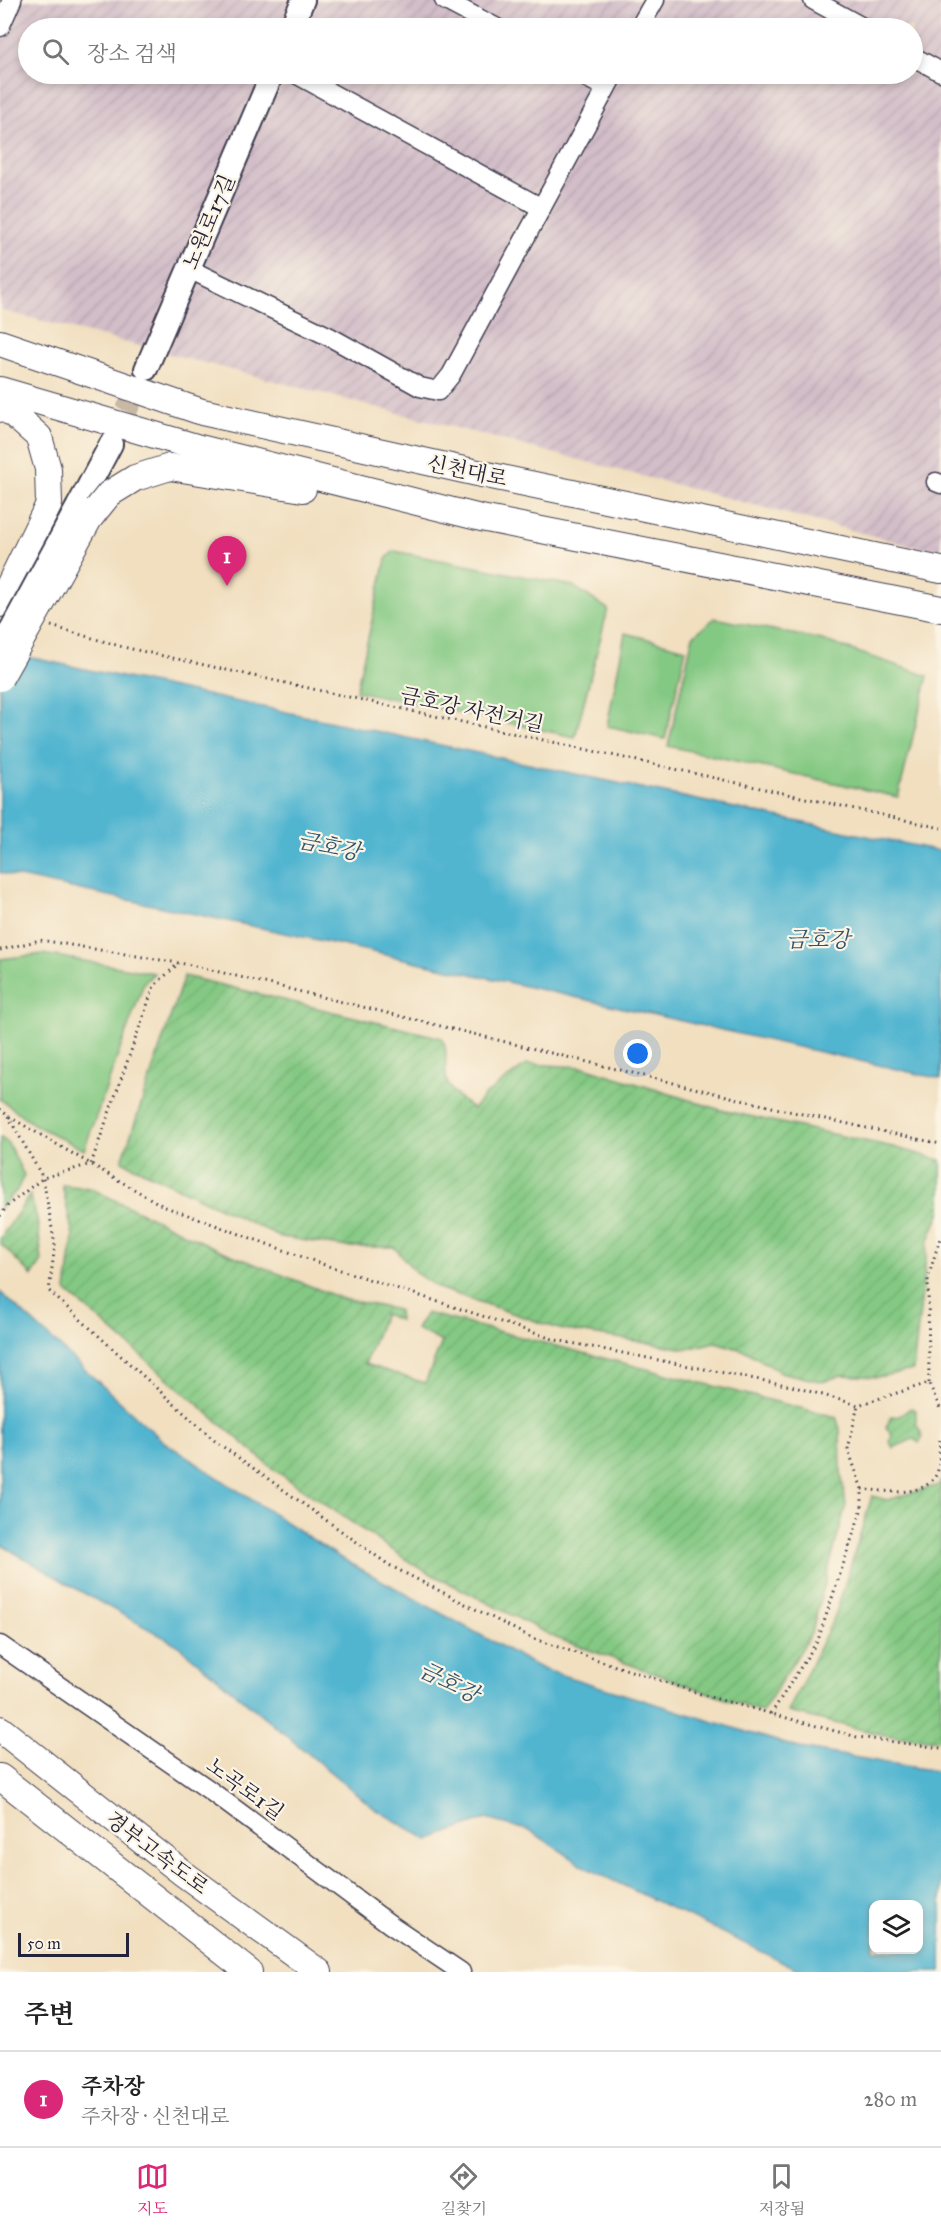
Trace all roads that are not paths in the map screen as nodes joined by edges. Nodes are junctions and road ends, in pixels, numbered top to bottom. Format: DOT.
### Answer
graph roads {
  1 [pos="12,0"];
  2 [pos="303,0"];
  3 [pos="444,0"];
  4 [pos="655,0"];
  5 [pos="813,0"];
  6 [pos="295,18"];
  7 [pos="478,18"];
  8 [pos="645,18"];
  9 [pos="846,18"];
  10 [pos="0,27"];
  11 [pos="923,62"];
  12 [pos="941,72"];
  13 [pos="268,84"];
  14 [pos="314,84"];
  15 [pos="608,84"];
  16 [pos="540,207"];
  17 [pos="189,269"];
  18 [pos="0,343"];
  19 [pos="146,369"];
  20 [pos="0,390"];
  21 [pos="6,410"];
  22 [pos="111,444"];
  23 [pos="481,518"];
  24 [pos="742,529"];
  25 [pos="941,559"];
  26 [pos="941,570"];
  27 [pos="0,604"];
  28 [pos="941,609"];
  29 [pos="0,650"];
  30 [pos="0,678"];
  31 [pos="0,1645"];
  32 [pos="0,1729"];
  33 [pos="0,1777"];
  34 [pos="249,1972"];
  35 [pos="319,1972"];
  36 [pos="461,1972"];
  1 -- 10 [label="street"];
  2 -- 6 [label="main road"];
  3 -- 7 [label="street"];
  4 -- 8 [label="street"];
  5 -- 9 [label="street"];
  11 -- 12 [label="street"];
  13 -- 17 [label="main road, 노원로17길"];
  14 -- 16 [label="street"];
  15 -- 16 [label="street"];
  16 -- 17 [label="street"];
  17 -- 19 [label="main road, 노원로17길"];
  18 -- 24 [label="highway, 신천대로"];
  20 -- 23 [label="highway, 신천대로"];
  21 -- 27 [label="highway"];
  22 -- 29 [label="main road, bridge"];
  23 -- 28 [label="highway, 신천대로"];
  23 -- 30 [label="highway, bridge"];
  24 -- 25 [label="highway"];
  24 -- 26 [label="highway, 신천대로"];
  31 -- 36 [label="street, 노곡로1길"];
  32 -- 35 [label="highway, 경부고속도로"];
  33 -- 34 [label="highway, 경부고속도로"];
}
